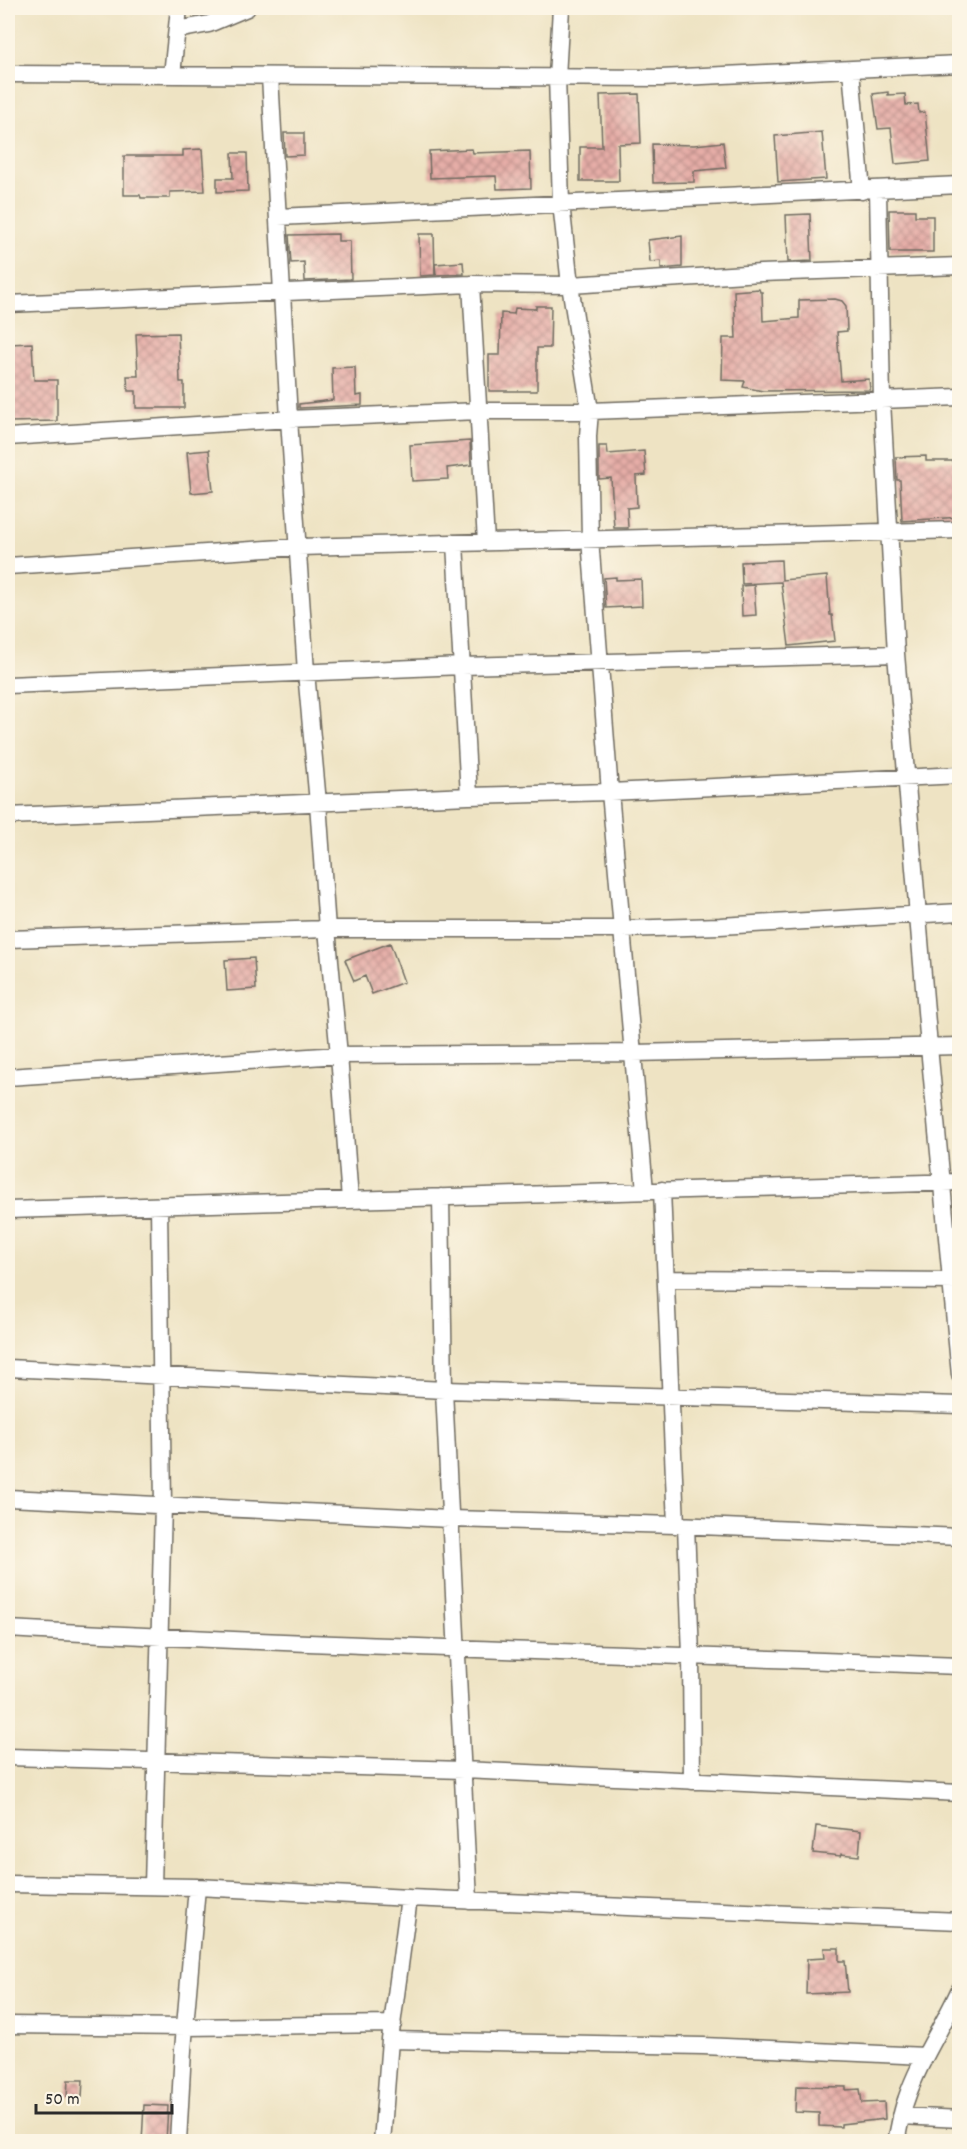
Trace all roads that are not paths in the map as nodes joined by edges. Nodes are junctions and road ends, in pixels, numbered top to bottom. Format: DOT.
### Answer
graph roads {
  1 [pos="179,8"];
  2 [pos="246,8"];
  3 [pos="561,8"];
  4 [pos="177,30"];
  5 [pos="960,64"];
  6 [pos="851,70"];
  7 [pos="8,74"];
  8 [pos="172,75"];
  9 [pos="270,76"];
  10 [pos="557,77"];
  11 [pos="960,185"];
  12 [pos="870,190"];
  13 [pos="561,203"];
  14 [pos="278,217"];
  15 [pos="960,266"];
  16 [pos="880,270"];
  17 [pos="471,284"];
  18 [pos="570,285"];
  19 [pos="282,292"];
  20 [pos="8,304"];
  21 [pos="960,398"];
  22 [pos="882,401"];
  23 [pos="479,411"];
  24 [pos="590,411"];
  25 [pos="289,419"];
  26 [pos="8,437"];
  27 [pos="960,530"];
  28 [pos="889,531"];
  29 [pos="590,539"];
  30 [pos="486,542"];
  31 [pos="455,543"];
  32 [pos="298,547"];
  33 [pos="8,566"];
  34 [pos="896,654"];
  35 [pos="601,662"];
  36 [pos="462,666"];
  37 [pos="306,672"];
  38 [pos="8,685"];
  39 [pos="960,775"];
  40 [pos="905,779"];
  41 [pos="610,792"];
  42 [pos="469,796"];
  43 [pos="318,802"];
  44 [pos="8,816"];
  45 [pos="960,912"];
  46 [pos="917,915"];
  47 [pos="327,929"];
  48 [pos="622,929"];
  49 [pos="8,939"];
  50 [pos="960,1046"];
  51 [pos="928,1047"];
  52 [pos="633,1053"];
  53 [pos="339,1055"];
  54 [pos="8,1077"];
  55 [pos="941,1181"];
  56 [pos="960,1182"];
  57 [pos="662,1190"];
  58 [pos="645,1191"];
  59 [pos="441,1197"];
  60 [pos="350,1200"];
  61 [pos="159,1206"];
  62 [pos="8,1210"];
  63 [pos="666,1279"];
  64 [pos="955,1281"];
  65 [pos="8,1368"];
  66 [pos="161,1375"];
  67 [pos="960,1375"];
  68 [pos="444,1390"];
  69 [pos="671,1398"];
  70 [pos="960,1405"];
  71 [pos="8,1498"];
  72 [pos="163,1505"];
  73 [pos="450,1519"];
  74 [pos="681,1526"];
  75 [pos="960,1537"];
  76 [pos="8,1629"];
  77 [pos="159,1637"];
  78 [pos="456,1647"];
  79 [pos="691,1655"];
  80 [pos="960,1666"];
  81 [pos="8,1757"];
  82 [pos="155,1763"];
  83 [pos="463,1770"];
  84 [pos="692,1781"];
  85 [pos="960,1793"];
  86 [pos="8,1884"];
  87 [pos="153,1886"];
  88 [pos="197,1887"];
  89 [pos="409,1899"];
  90 [pos="470,1901"];
  91 [pos="960,1921"];
  92 [pos="960,1989"];
  93 [pos="8,2025"];
  94 [pos="186,2026"];
  95 [pos="391,2032"];
  96 [pos="925,2056"];
  97 [pos="901,2116"];
  98 [pos="960,2119"];
  99 [pos="178,2142"];
  100 [pos="382,2142"];
  101 [pos="896,2142"];
  1 -- 4 [label="street"];
  2 -- 4 [label="street"];
  3 -- 10 [label="street"];
  4 -- 8 [label="street"];
  5 -- 6 [label="street"];
  6 -- 10 [label="street"];
  6 -- 12 [label="street"];
  7 -- 8 [label="street"];
  8 -- 9 [label="street"];
  9 -- 10 [label="street"];
  9 -- 14 [label="street"];
  10 -- 13 [label="street"];
  11 -- 12 [label="street"];
  12 -- 13 [label="street"];
  12 -- 16 [label="street"];
  13 -- 14 [label="street"];
  13 -- 18 [label="street"];
  14 -- 19 [label="street"];
  15 -- 16 [label="street"];
  16 -- 18 [label="street"];
  16 -- 22 [label="street"];
  17 -- 18 [label="street"];
  17 -- 19 [label="street"];
  17 -- 23 [label="street"];
  18 -- 24 [label="street"];
  19 -- 20 [label="street"];
  19 -- 25 [label="street"];
  21 -- 22 [label="street"];
  22 -- 24 [label="street"];
  22 -- 28 [label="street"];
  23 -- 24 [label="street"];
  23 -- 25 [label="street"];
  23 -- 30 [label="street"];
  24 -- 29 [label="street"];
  25 -- 26 [label="street"];
  25 -- 32 [label="street"];
  27 -- 28 [label="street"];
  28 -- 29 [label="street"];
  28 -- 34 [label="street"];
  29 -- 30 [label="street"];
  29 -- 35 [label="street"];
  30 -- 31 [label="street"];
  31 -- 32 [label="street"];
  31 -- 36 [label="street"];
  32 -- 33 [label="street"];
  32 -- 37 [label="street"];
  34 -- 35 [label="street"];
  34 -- 40 [label="street"];
  35 -- 36 [label="street"];
  35 -- 41 [label="street"];
  36 -- 37 [label="street"];
  36 -- 42 [label="street"];
  37 -- 38 [label="street"];
  37 -- 43 [label="street"];
  39 -- 40 [label="street"];
  40 -- 41 [label="street"];
  40 -- 46 [label="street"];
  41 -- 42 [label="street"];
  41 -- 48 [label="street"];
  42 -- 43 [label="street"];
  43 -- 44 [label="street"];
  43 -- 47 [label="street"];
  45 -- 46 [label="street"];
  46 -- 48 [label="street"];
  46 -- 51 [label="street"];
  47 -- 48 [label="street"];
  47 -- 49 [label="street"];
  47 -- 53 [label="street"];
  48 -- 52 [label="street"];
  50 -- 51 [label="street"];
  51 -- 52 [label="street"];
  51 -- 55 [label="street"];
  52 -- 53 [label="street"];
  52 -- 58 [label="street"];
  53 -- 54 [label="street"];
  53 -- 60 [label="street"];
  55 -- 56 [label="street"];
  55 -- 57 [label="street"];
  55 -- 64 [label="street"];
  57 -- 58 [label="street"];
  57 -- 63 [label="street"];
  58 -- 59 [label="street"];
  59 -- 60 [label="street"];
  59 -- 68 [label="street"];
  60 -- 61 [label="street"];
  61 -- 62 [label="street"];
  61 -- 66 [label="street"];
  63 -- 64 [label="street"];
  63 -- 69 [label="street"];
  64 -- 67 [label="street"];
  65 -- 66 [label="street"];
  66 -- 68 [label="street"];
  66 -- 72 [label="street"];
  68 -- 69 [label="street"];
  68 -- 73 [label="street"];
  69 -- 70 [label="street"];
  69 -- 74 [label="street"];
  71 -- 72 [label="street"];
  72 -- 73 [label="street"];
  72 -- 77 [label="street"];
  73 -- 74 [label="street"];
  73 -- 78 [label="street"];
  74 -- 75 [label="street"];
  74 -- 79 [label="street"];
  76 -- 77 [label="street"];
  77 -- 78 [label="street"];
  77 -- 82 [label="street"];
  78 -- 79 [label="street"];
  78 -- 83 [label="street"];
  79 -- 80 [label="street"];
  79 -- 84 [label="street"];
  81 -- 82 [label="street"];
  82 -- 83 [label="street"];
  82 -- 87 [label="street"];
  83 -- 84 [label="street"];
  83 -- 90 [label="street"];
  84 -- 85 [label="street"];
  86 -- 87 [label="street"];
  87 -- 88 [label="street"];
  88 -- 89 [label="street"];
  88 -- 94 [label="street"];
  89 -- 90 [label="street"];
  89 -- 95 [label="street"];
  90 -- 91 [label="street"];
  92 -- 96 [label="street"];
  93 -- 94 [label="street"];
  94 -- 95 [label="street"];
  94 -- 99 [label="street"];
  95 -- 96 [label="street"];
  95 -- 100 [label="street"];
  96 -- 97 [label="street"];
  97 -- 98 [label="street"];
  97 -- 101 [label="street"];
}
